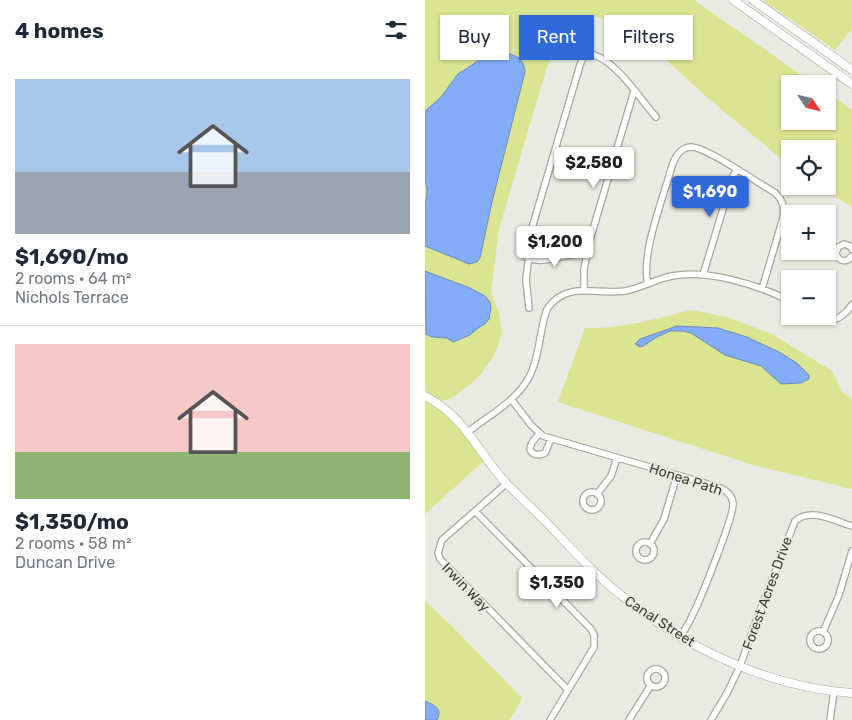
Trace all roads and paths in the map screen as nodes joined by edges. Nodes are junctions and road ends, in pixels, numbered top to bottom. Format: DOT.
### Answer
graph roads {
  1 [pos="733,0"];
  2 [pos="753,0"];
  3 [pos="594,56"];
  4 [pos="582,60"];
  5 [pos="852,70"];
  6 [pos="852,84"];
  7 [pos="634,91"];
  8 [pos="656,117"];
  9 [pos="737,170"];
  10 [pos="852,249"];
  11 [pos="587,254"];
  12 [pos="852,256"];
  13 [pos="527,258"];
  14 [pos="703,275"];
  15 [pos="648,284"];
  16 [pos="762,289"];
  17 [pos="583,291"];
  18 [pos="781,297"];
  19 [pos="852,306"];
  20 [pos="529,308"];
  21 [pos="836,319"];
  22 [pos="425,396"];
  23 [pos="511,399"];
  24 [pos="468,432"];
  25 [pos="539,434"];
  26 [pos="551,439"];
  27 [pos="617,458"];
  28 [pos="677,475"];
  29 [pos="507,483"];
  30 [pos="597,494"];
  31 [pos="475,511"];
  32 [pos="852,526"];
  33 [pos="650,544"];
  34 [pos="852,551"];
  35 [pos="823,632"];
  36 [pos="681,636"];
  37 [pos="740,666"];
  38 [pos="651,685"];
  39 [pos="568,690"];
  40 [pos="834,690"];
  41 [pos="852,693"];
  42 [pos="550,720"];
  43 [pos="629,720"];
  44 [pos="711,720"];
  45 [pos="830,720"];
  1 -- 6 [label="street"];
  2 -- 5 [label="street"];
  3 -- 7 [label="street"];
  4 -- 13 [label="street"];
  7 -- 8 [label="street"];
  7 -- 11 [label="street"];
  9 -- 14 [label="street"];
  9 -- 15 [label="street"];
  9 -- 16 [label="street"];
  10 -- 12 [label="street"];
  11 -- 13 [label="street"];
  11 -- 17 [label="street"];
  13 -- 20 [label="street"];
  14 -- 15 [label="street"];
  14 -- 16 [label="street"];
  15 -- 17 [label="street"];
  16 -- 18 [label="street"];
  17 -- 23 [label="street"];
  19 -- 21 [label="street"];
  22 -- 24 [label="street, Canal Street"];
  23 -- 24 [label="street"];
  23 -- 25 [label="street, Honea Path"];
  24 -- 29 [label="street, Canal Street"];
  25 -- 26 [label="street, Honea Path"];
  25 -- 26 [label="street"];
  26 -- 27 [label="street, Honea Path"];
  27 -- 28 [label="street, Honea Path"];
  27 -- 30 [label="street"];
  28 -- 33 [label="street"];
  28 -- 36 [label="street, Honea Path"];
  29 -- 31 [label="street, Irwin Way"];
  29 -- 36 [label="street, Canal Street"];
  31 -- 39 [label="street"];
  31 -- 39 [label="street, Irwin Way"];
  32 -- 37 [label="street, Forest Acres Drive"];
  34 -- 35 [label="street"];
  36 -- 37 [label="street, Canal Street"];
  37 -- 40 [label="street, Canal Street"];
  37 -- 44 [label="street, Forest Acres Drive"];
  38 -- 43 [label="street"];
  39 -- 42 [label="street"];
  40 -- 41 [label="street, Canal Street"];
  40 -- 45 [label="street"];
}
